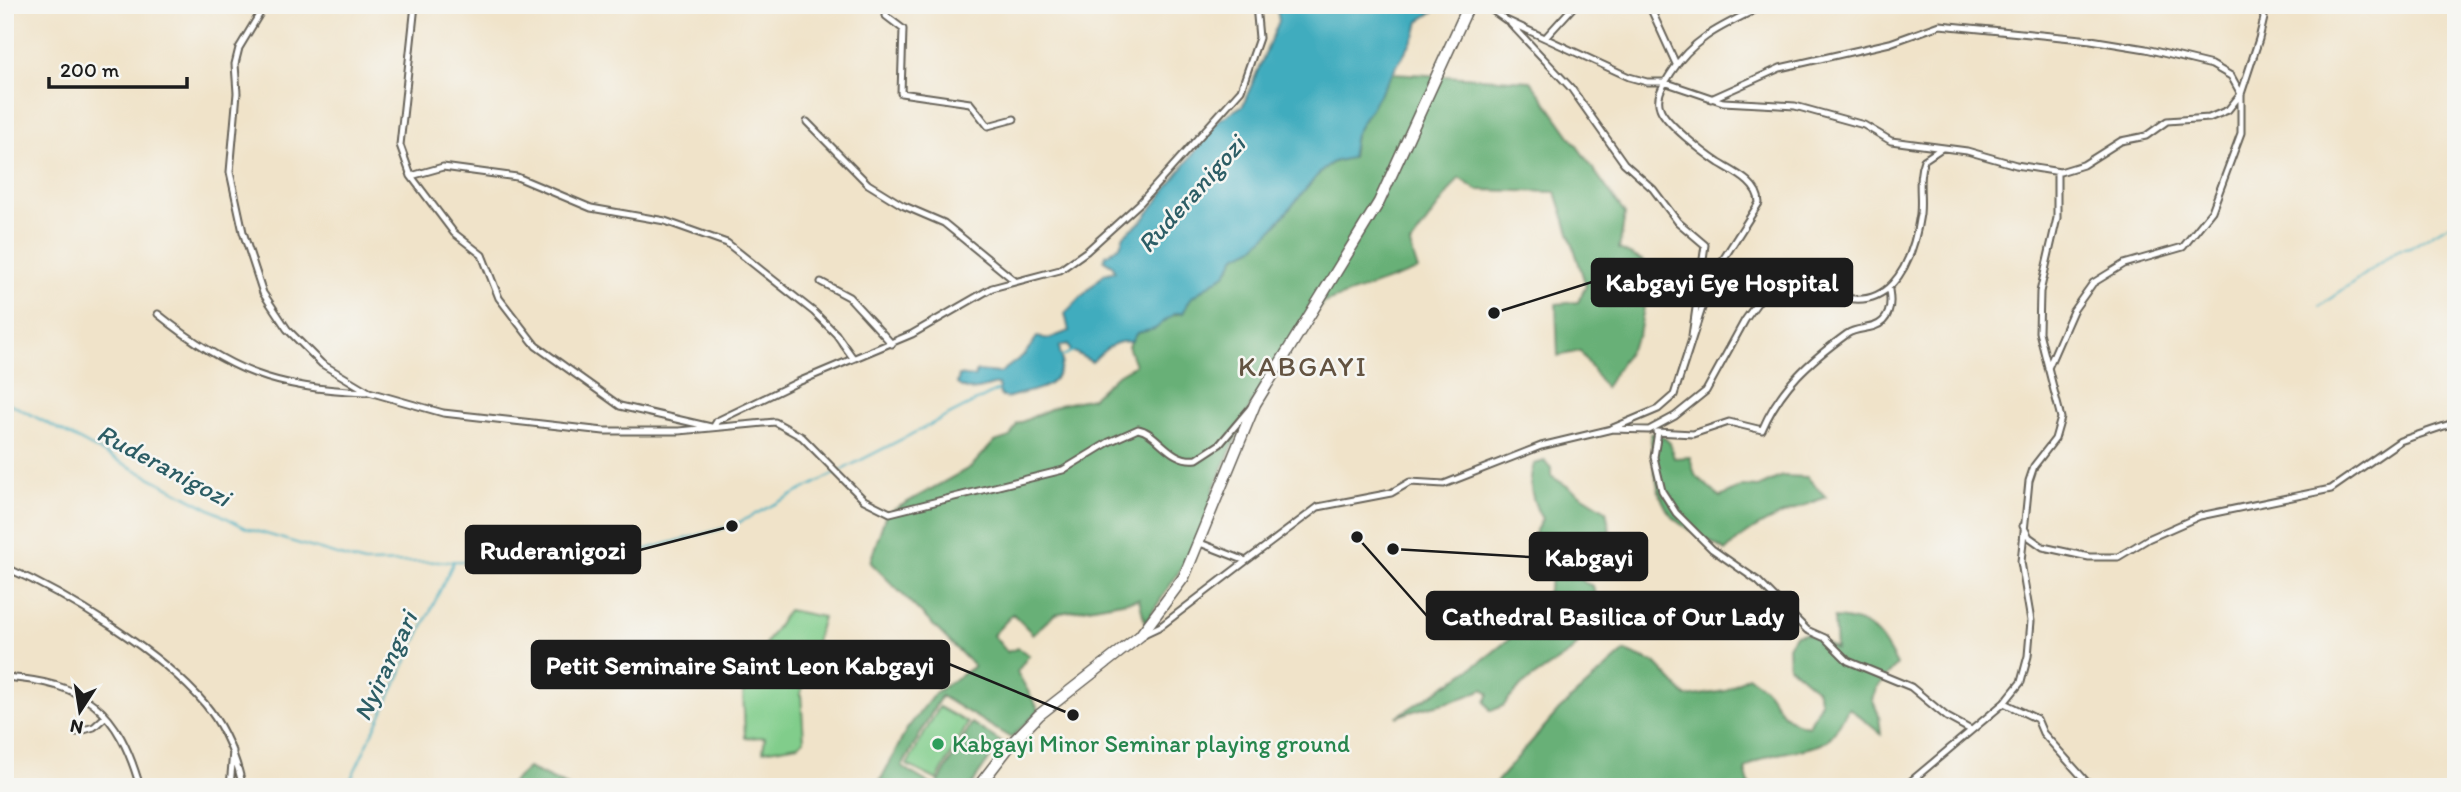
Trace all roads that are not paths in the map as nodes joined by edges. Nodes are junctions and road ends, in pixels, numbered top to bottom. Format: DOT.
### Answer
graph roads {
  1 [pos="265,5"];
  2 [pos="415,5"];
  3 [pos="887,5"];
  4 [pos="1256,5"];
  5 [pos="1469,5"];
  6 [pos="1485,5"];
  7 [pos="1575,5"];
  8 [pos="1649,5"];
  9 [pos="1765,5"];
  10 [pos="2260,5"];
  11 [pos="1506,20"];
  12 [pos="1545,38"];
  13 [pos="1676,64"];
  14 [pos="1664,82"];
  15 [pos="2241,94"];
  16 [pos="1711,99"];
  17 [pos="1014,119"];
  18 [pos="807,122"];
  19 [pos="1942,148"];
  20 [pos="2057,172"];
  21 [pos="411,176"];
  22 [pos="1015,281"];
  23 [pos="821,282"];
  24 [pos="1889,290"];
  25 [pos="158,314"];
  26 [pos="1692,343"];
  27 [pos="892,344"];
  28 [pos="853,358"];
  29 [pos="2048,368"];
  30 [pos="369,392"];
  31 [pos="1255,404"];
  32 [pos="2456,422"];
  33 [pos="712,427"];
  34 [pos="1612,429"];
  35 [pos="1649,430"];
  36 [pos="1658,432"];
  37 [pos="2023,526"];
  38 [pos="1200,543"];
  39 [pos="1246,561"];
  40 [pos="5,567"];
  41 [pos="1140,636"];
  42 [pos="5,677"];
  43 [pos="2004,704"];
  44 [pos="105,717"];
  45 [pos="1971,730"];
  46 [pos="77,732"];
  47 [pos="233,748"];
  48 [pos="140,787"];
  49 [pos="230,787"];
  50 [pos="243,787"];
  51 [pos="978,787"];
  52 [pos="1904,787"];
  53 [pos="2091,787"];
  1 -- 30 [label="street"];
  2 -- 21 [label="street"];
  3 -- 17 [label="street"];
  4 -- 22 [label="street"];
  5 -- 31 [label="highway"];
  6 -- 11 [label="street"];
  7 -- 12 [label="street"];
  8 -- 13 [label="street"];
  9 -- 13 [label="street"];
  10 -- 15 [label="street"];
  11 -- 12 [label="street"];
  11 -- 26 [label="street"];
  12 -- 14 [label="street"];
  13 -- 14 [label="street"];
  14 -- 16 [label="street"];
  14 -- 26 [label="street"];
  15 -- 16 [label="street"];
  15 -- 20 [label="street"];
  15 -- 29 [label="street"];
  16 -- 19 [label="street"];
  18 -- 22 [label="street"];
  19 -- 20 [label="street"];
  19 -- 24 [label="street"];
  20 -- 29 [label="street"];
  21 -- 28 [label="street"];
  21 -- 33 [label="street"];
  22 -- 27 [label="street"];
  23 -- 27 [label="street"];
  24 -- 35 [label="street"];
  24 -- 36 [label="street"];
  25 -- 30 [label="street"];
  26 -- 34 [label="street"];
  27 -- 28 [label="street"];
  28 -- 33 [label="street"];
  29 -- 37 [label="street"];
  30 -- 33 [label="street"];
  31 -- 33 [label="street"];
  31 -- 38 [label="highway"];
  32 -- 37 [label="street"];
  34 -- 35 [label="street"];
  34 -- 39 [label="street"];
  35 -- 36 [label="street"];
  36 -- 45 [label="street"];
  37 -- 43 [label="street"];
  38 -- 39 [label="street"];
  38 -- 41 [label="highway"];
  39 -- 41 [label="street"];
  40 -- 47 [label="street"];
  41 -- 51 [label="highway"];
  42 -- 44 [label="street"];
  43 -- 45 [label="street"];
  43 -- 53 [label="street"];
  44 -- 46 [label="street"];
  44 -- 48 [label="street"];
  45 -- 52 [label="street"];
  47 -- 49 [label="street"];
  47 -- 50 [label="street"];
}
